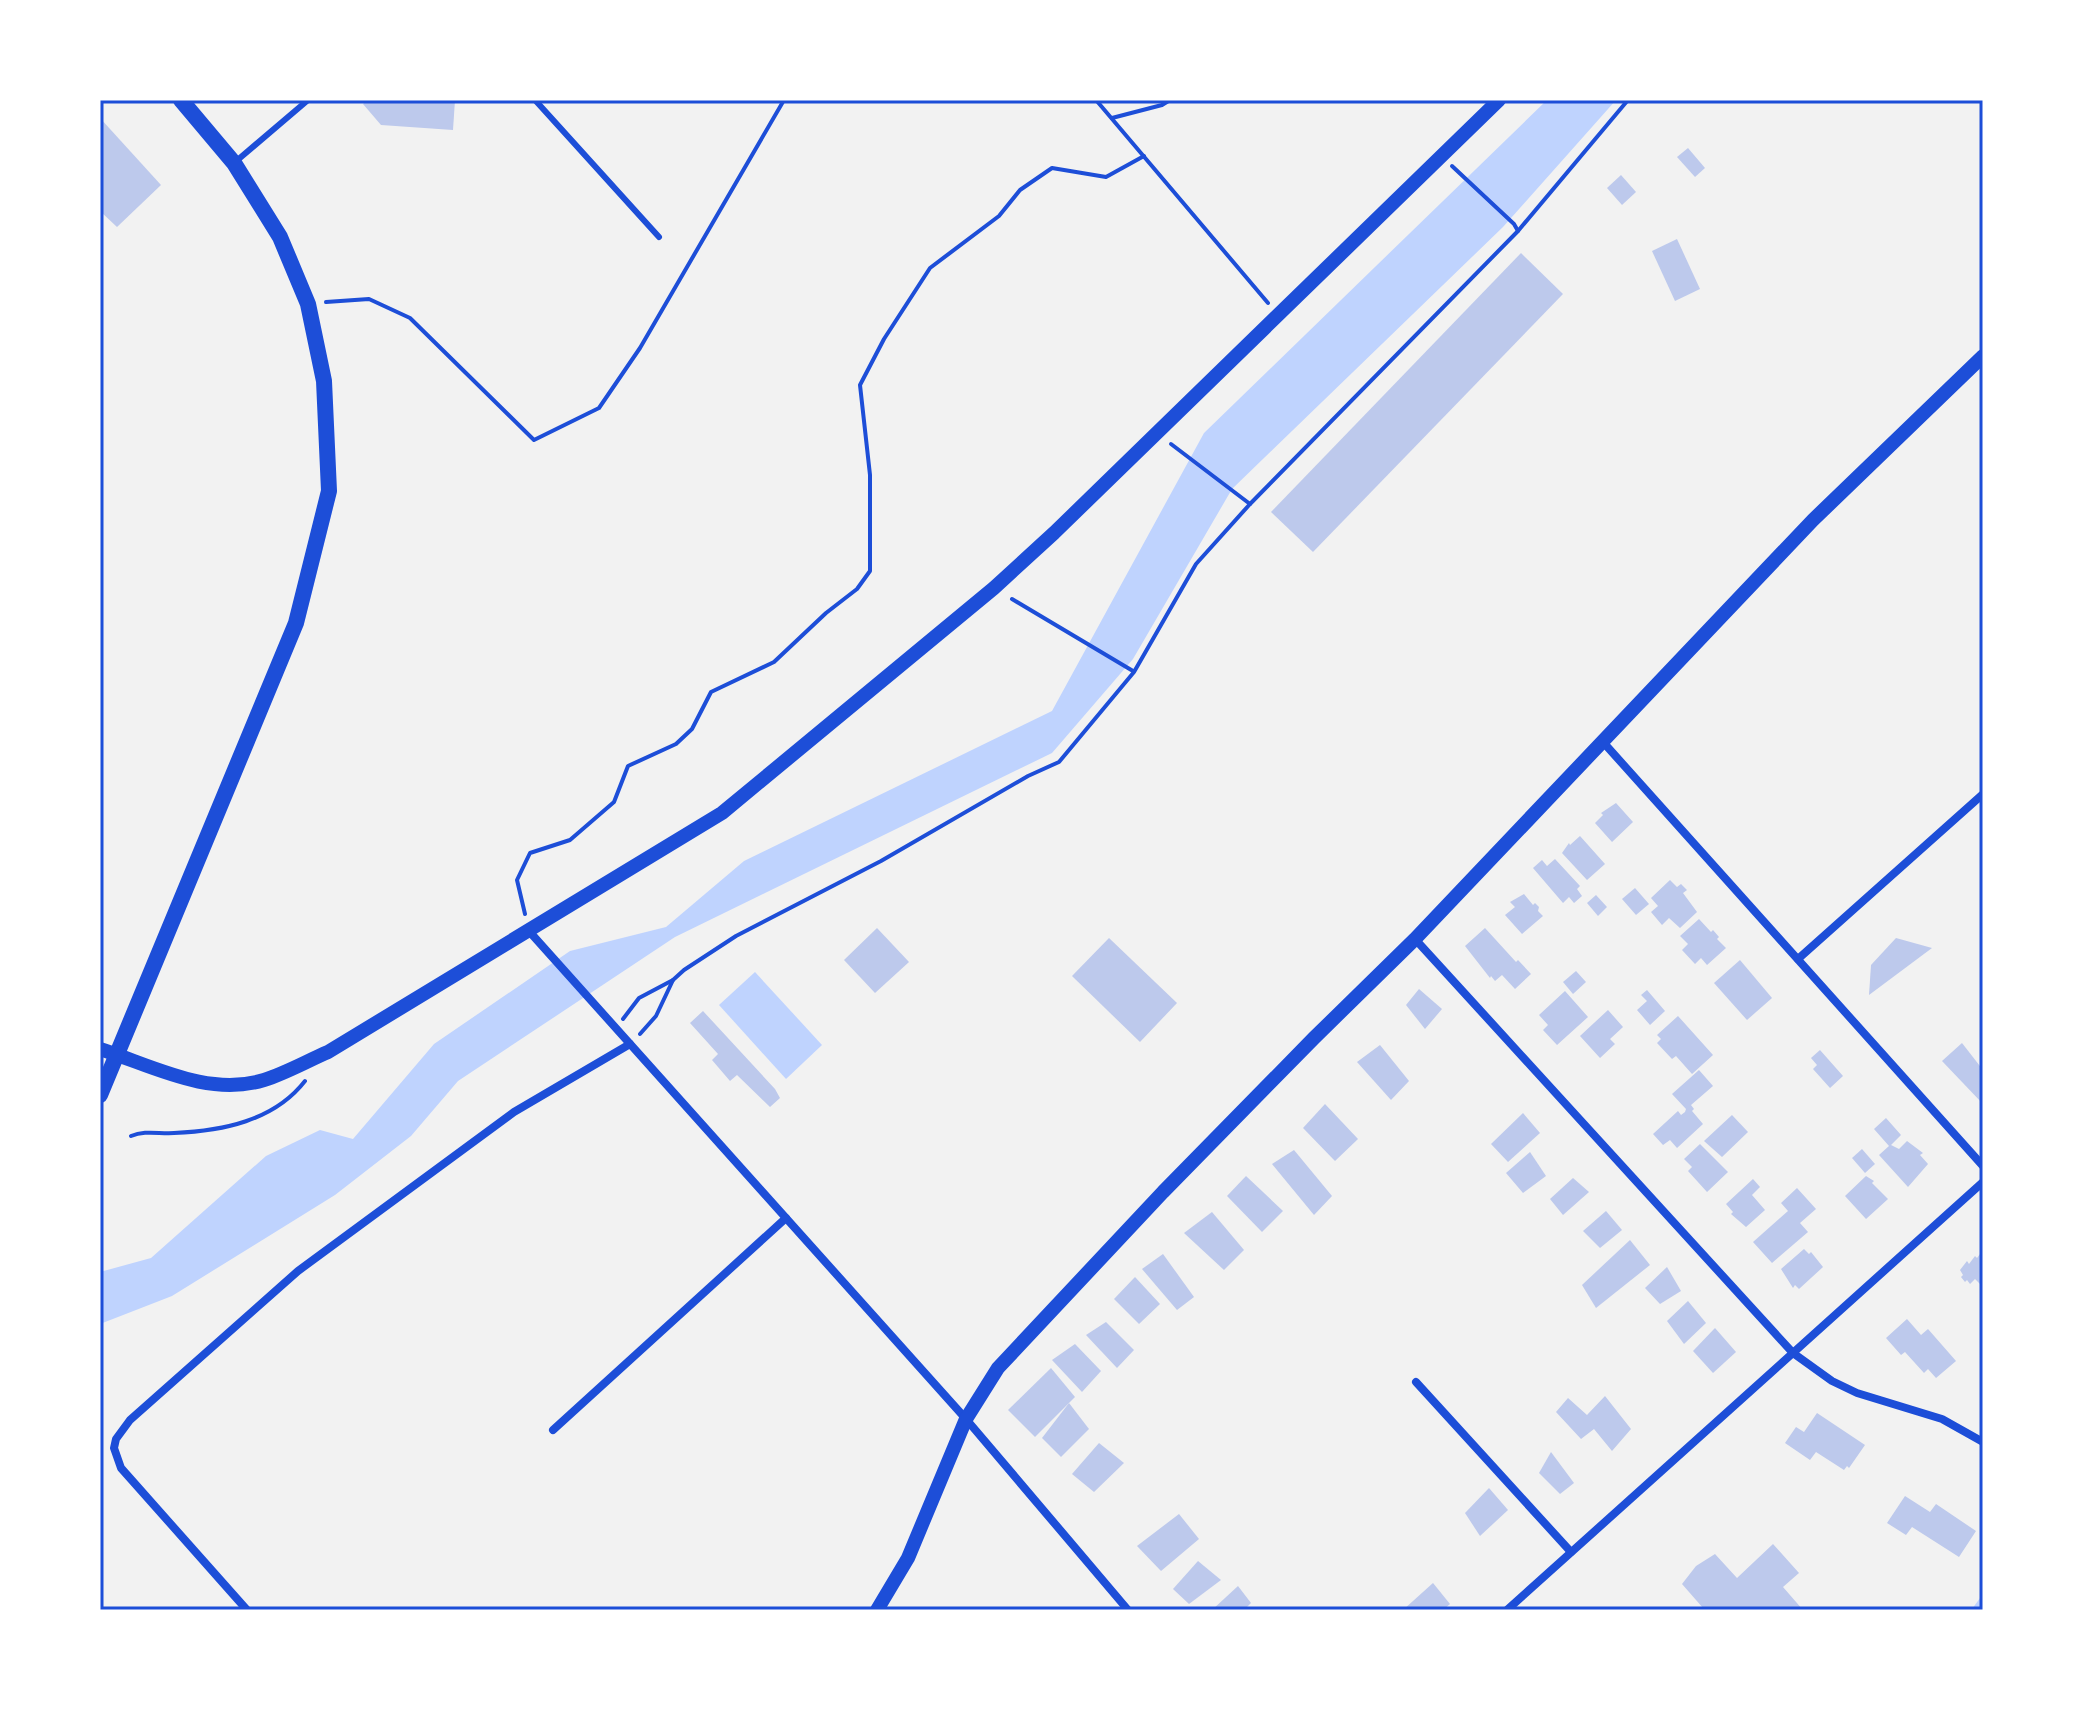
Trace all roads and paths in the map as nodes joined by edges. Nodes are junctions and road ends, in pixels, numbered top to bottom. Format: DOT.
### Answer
graph roads {
  1 [pos="181,100"];
  2 [pos="308,100"];
  3 [pos="535,100"];
  4 [pos="784,100"];
  5 [pos="1096,100"];
  6 [pos="1170,100"];
  7 [pos="1499,100"];
  8 [pos="1628,100"];
  9 [pos="1112,118"];
  10 [pos="1144,156"];
  11 [pos="234,163"];
  12 [pos="1452,166"];
  13 [pos="1518,231"];
  14 [pos="659,237"];
  15 [pos="308,304"];
  16 [pos="1278,314"];
  17 [pos="1983,356"];
  18 [pos="1171,444"];
  19 [pos="1250,504"];
  20 [pos="1012,599"];
  21 [pos="1134,672"];
  22 [pos="1603,742"];
  23 [pos="1983,794"];
  24 [pos="528,930"];
  25 [pos="1415,939"];
  26 [pos="1798,959"];
  27 [pos="673,980"];
  28 [pos="631,1010"];
  29 [pos="630,1044"];
  30 [pos="108,1052"];
  31 [pos="328,1052"];
  32 [pos="100,1095"];
  33 [pos="131,1136"];
  34 [pos="1983,1166"];
  35 [pos="1983,1182"];
  36 [pos="786,1218"];
  37 [pos="1793,1353"];
  38 [pos="1416,1382"];
  39 [pos="966,1419"];
  40 [pos="553,1430"];
  41 [pos="1983,1442"];
  42 [pos="1571,1552"];
  43 [pos="247,1610"];
  44 [pos="877,1610"];
  45 [pos="1128,1610"];
  46 [pos="1507,1610"];
  1 -- 11 [label="main road"];
  2 -- 11 [label="lane"];
  3 -- 14 [label="lane"];
  4 -- 15 [label="path"];
  5 -- 9 [label="path"];
  6 -- 9 [label="path"];
  7 -- 16 [label="street"];
  8 -- 13 [label="path"];
  9 -- 10 [label="path"];
  10 -- 16 [label="path"];
  10 -- 24 [label="path"];
  11 -- 15 [label="main road"];
  12 -- 13 [label="path"];
  13 -- 19 [label="path"];
  15 -- 30 [label="main road"];
  16 -- 24 [label="street"];
  17 -- 22 [label="street"];
  18 -- 19 [label="path"];
  19 -- 21 [label="path"];
  20 -- 21 [label="path"];
  21 -- 27 [label="path"];
  22 -- 25 [label="street"];
  22 -- 26 [label="street"];
  23 -- 26 [label="street"];
  24 -- 29 [label="street"];
  24 -- 31 [label="street"];
  25 -- 37 [label="street"];
  25 -- 39 [label="street"];
  26 -- 34 [label="street"];
  27 -- 28 [label="path"];
  27 -- 29 [label="path"];
  29 -- 36 [label="street"];
  29 -- 43 [label="street"];
  30 -- 31 [label="street"];
  30 -- 32 [label="main road"];
  31 -- 33 [label="path"];
  35 -- 37 [label="street"];
  36 -- 39 [label="street"];
  36 -- 40 [label="street"];
  37 -- 41 [label="street"];
  37 -- 42 [label="street"];
  38 -- 42 [label="street"];
  39 -- 44 [label="street"];
  39 -- 45 [label="street"];
  42 -- 46 [label="street"];
}
